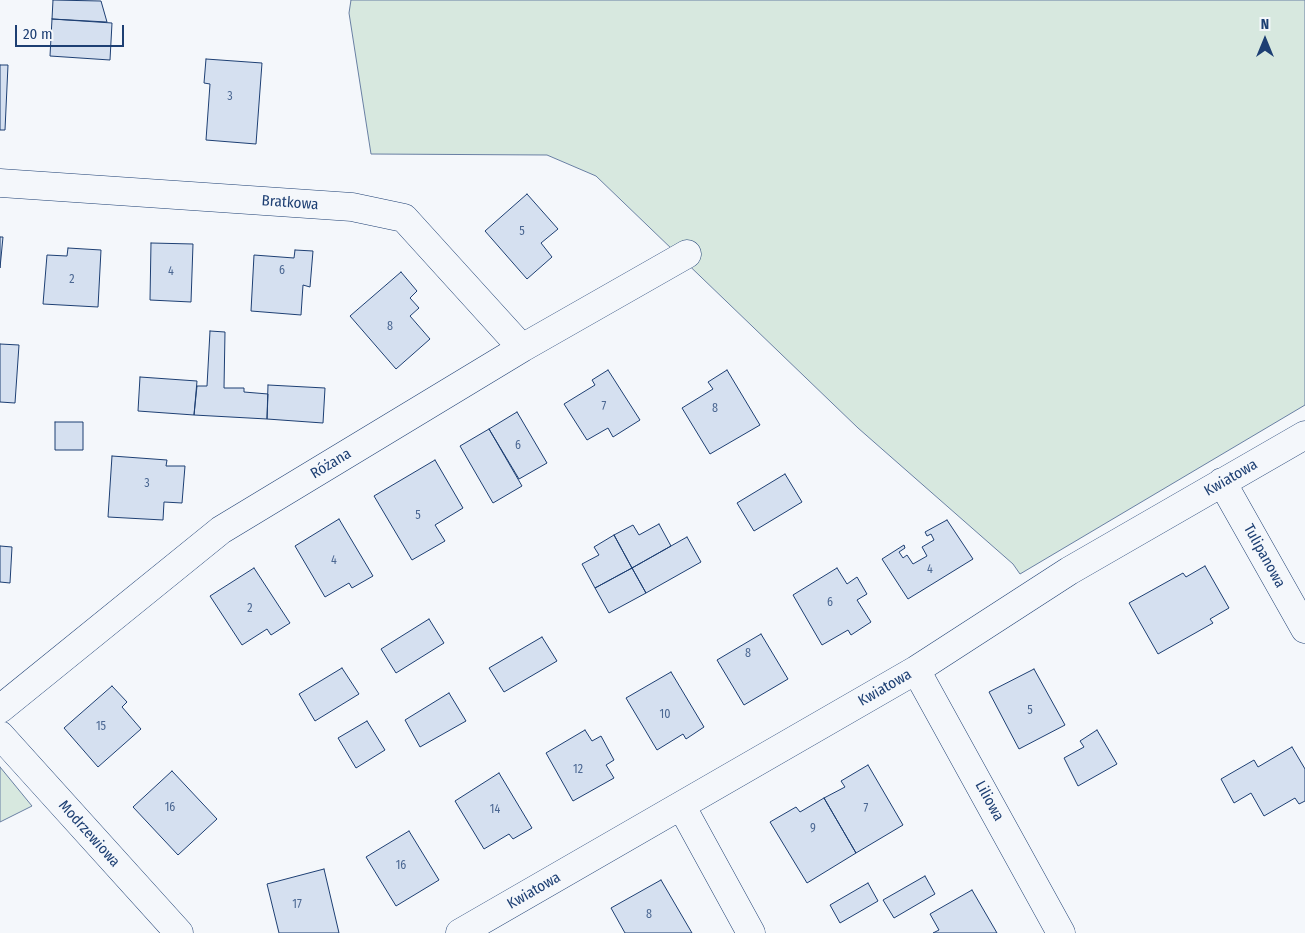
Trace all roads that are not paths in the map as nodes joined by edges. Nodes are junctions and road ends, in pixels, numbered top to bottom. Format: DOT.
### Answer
graph roads {
  1 [pos="0,183"];
  2 [pos="687,254"];
  3 [pos="522,348"];
  4 [pos="1305,435"];
  5 [pos="1222,482"];
  6 [pos="1305,629"];
  7 [pos="916,670"];
  8 [pos="0,709"];
  9 [pos="0,735"];
  10 [pos="682,807"];
  11 [pos="179,933"];
  12 [pos="460,933"];
  13 [pos="750,933"];
  14 [pos="1061,933"];
  1 -- 3 [label="street, Bratkowa"];
  2 -- 3 [label="street, Różana"];
  3 -- 8 [label="street, Różana"];
  4 -- 5 [label="street, Kwiatowa"];
  5 -- 6 [label="street, Tulipanowa"];
  5 -- 7 [label="street, Kwiatowa"];
  7 -- 10 [label="street, Kwiatowa"];
  7 -- 14 [label="street, Liliowa"];
  9 -- 11 [label="street, Modrzewiowa"];
  10 -- 12 [label="street, Kwiatowa"];
  10 -- 13 [label="street"];
}
